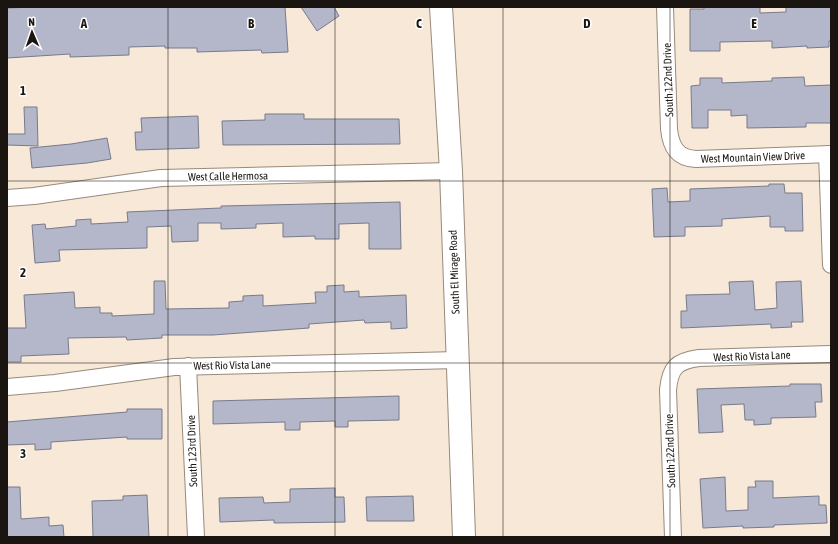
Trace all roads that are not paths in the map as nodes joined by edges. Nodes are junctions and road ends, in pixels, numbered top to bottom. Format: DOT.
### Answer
graph roads {
  1 [pos="442,7"];
  2 [pos="665,7"];
  3 [pos="676,152"];
  4 [pos="829,154"];
  5 [pos="451,171"];
  6 [pos="7,198"];
  7 [pos="831,265"];
  8 [pos="831,354"];
  9 [pos="458,360"];
  10 [pos="188,366"];
  11 [pos="675,366"];
  12 [pos="7,387"];
  13 [pos="196,537"];
  14 [pos="464,537"];
  15 [pos="673,537"];
  1 -- 5 [label="main road, South El Mirage Road"];
  2 -- 3 [label="street, South 122nd Drive"];
  3 -- 4 [label="street, West Mountain View Drive"];
  4 -- 7 [label="street"];
  5 -- 6 [label="street, West Calle Hermosa"];
  5 -- 9 [label="main road, South El Mirage Road"];
  8 -- 11 [label="street, West Rio Vista Lane"];
  9 -- 10 [label="street, West Rio Vista Lane"];
  9 -- 14 [label="main road, South El Mirage Road"];
  10 -- 12 [label="street, West Rio Vista Lane"];
  10 -- 13 [label="street, South 123rd Drive"];
  11 -- 15 [label="street, South 122nd Drive"];
}
